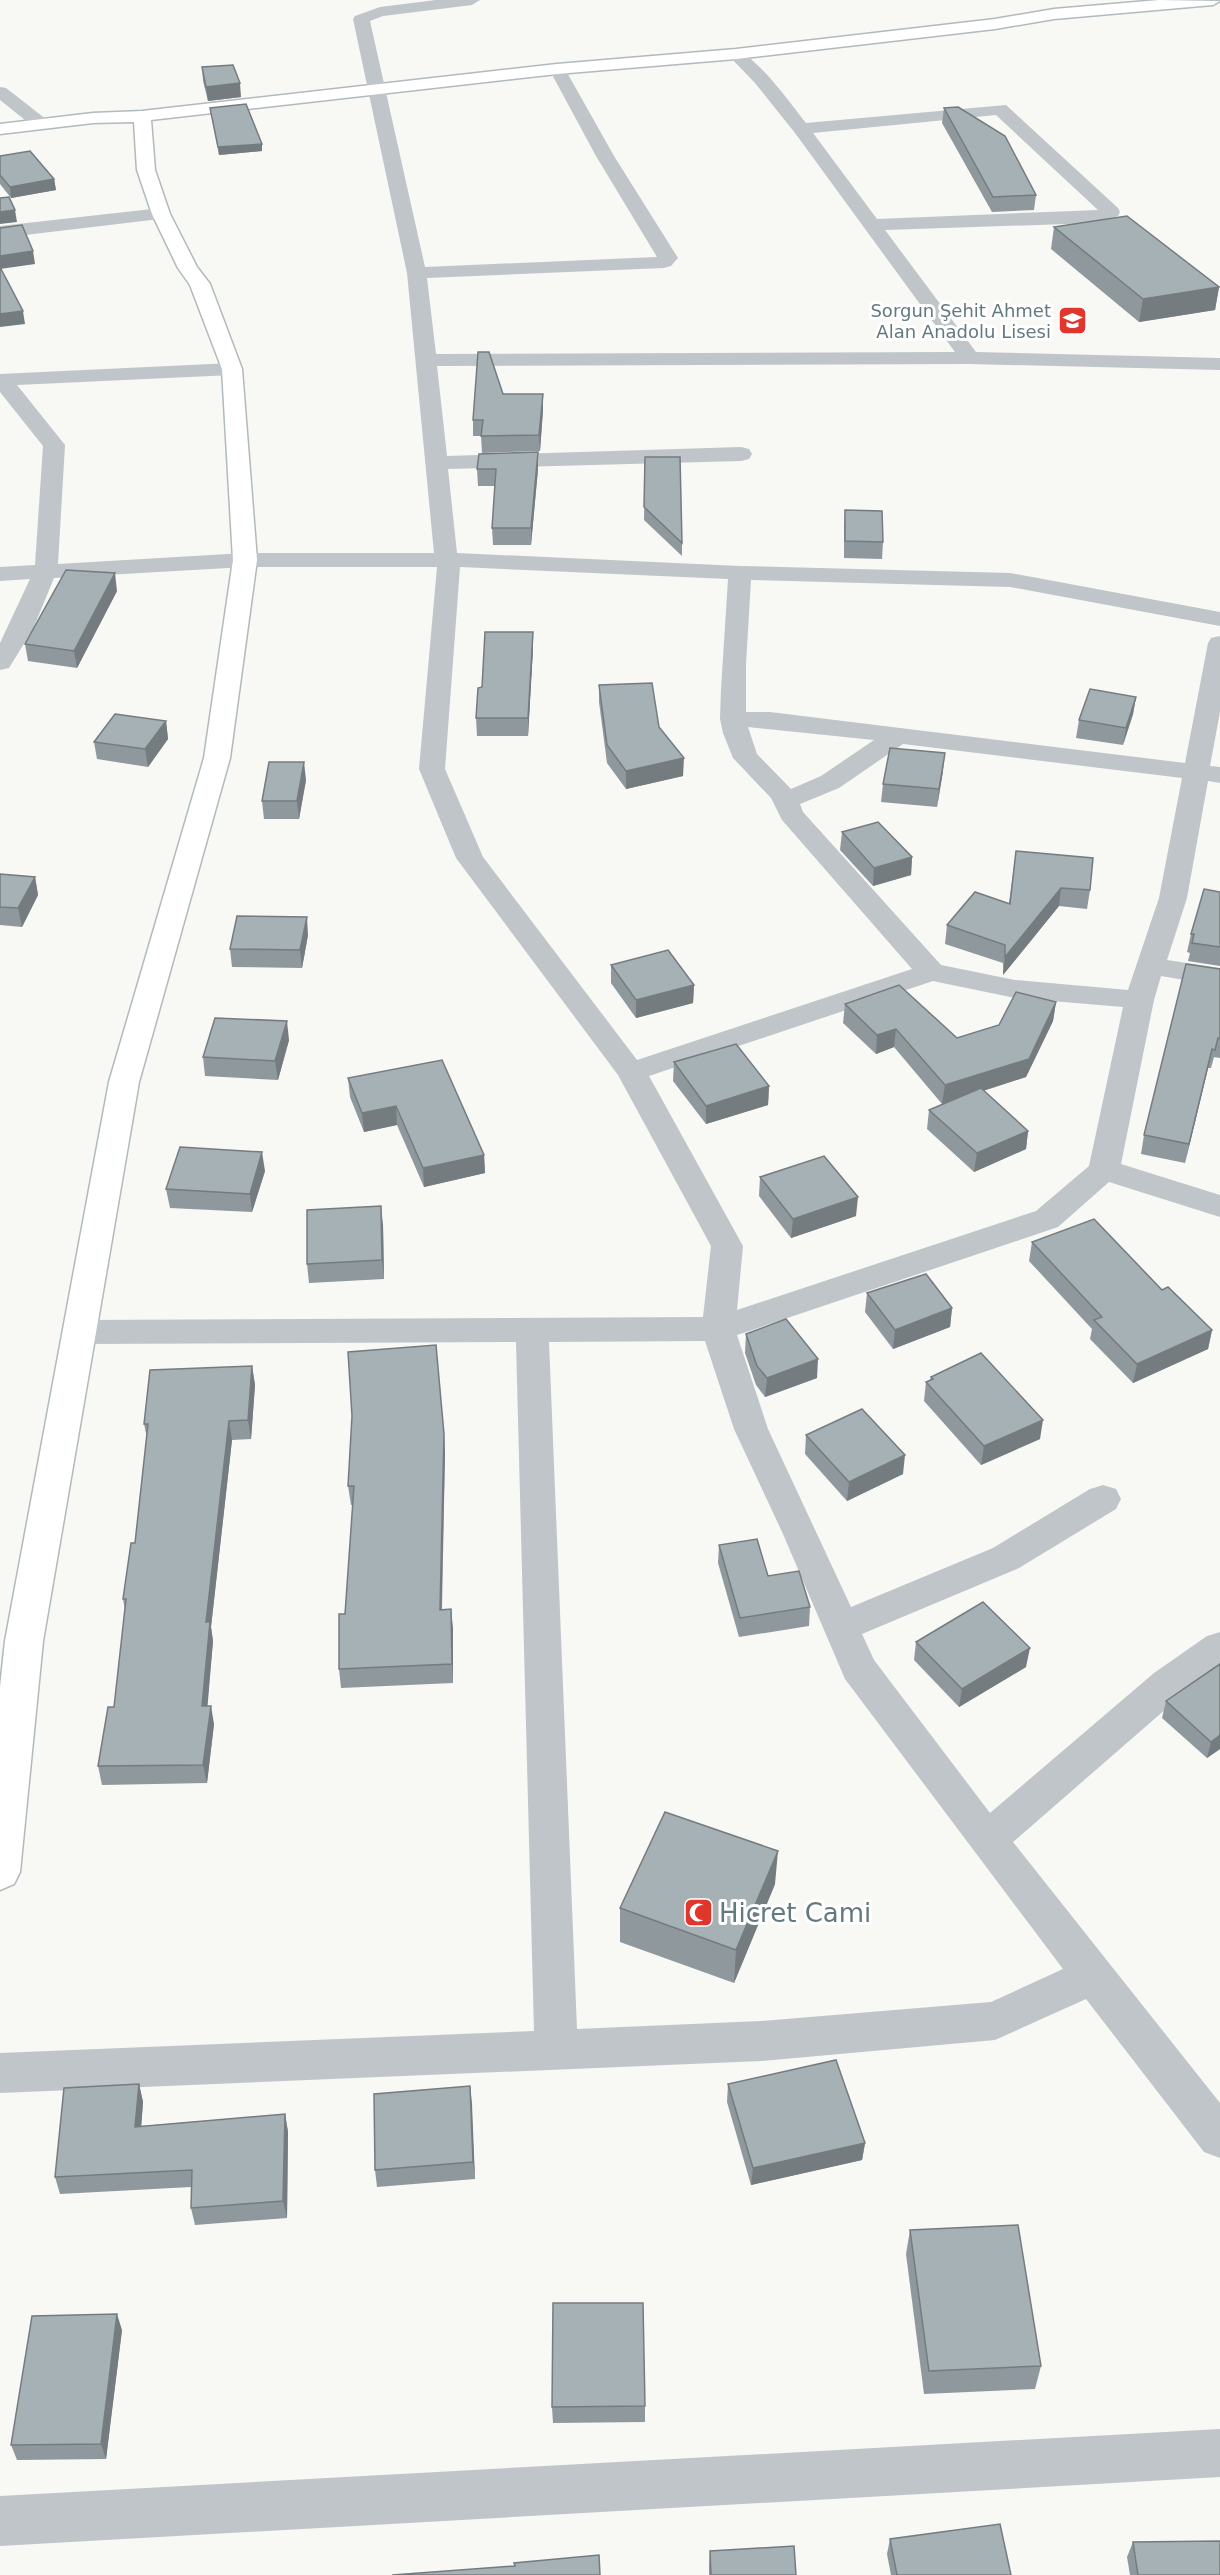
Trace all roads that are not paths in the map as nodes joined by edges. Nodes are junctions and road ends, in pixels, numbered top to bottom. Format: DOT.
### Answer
graph roads {
  1 [pos="472,0"];
  2 [pos="1214,0"];
  3 [pos="448,2"];
  4 [pos="736,54"];
  5 [pos="557,69"];
  6 [pos="376,89"];
  7 [pos="0,92"];
  8 [pos="142,116"];
  9 [pos="41,124"];
  10 [pos="0,129"];
  11 [pos="801,129"];
  12 [pos="161,214"];
  13 [pos="870,225"];
  14 [pos="0,232"];
  15 [pos="417,273"];
  16 [pos="970,358"];
  17 [pos="426,360"];
  18 [pos="1220,364"];
  19 [pos="232,369"];
  20 [pos="1,380"];
  21 [pos="741,454"];
  22 [pos="436,463"];
  23 [pos="245,560"];
  24 [pos="449,560"];
  25 [pos="46,570"];
  26 [pos="740,573"];
  27 [pos="0,574"];
  28 [pos="1220,619"];
  29 [pos="1220,643"];
  30 [pos="0,663"];
  31 [pos="733,719"];
  32 [pos="898,736"];
  33 [pos="1208,774"];
  34 [pos="788,800"];
  35 [pos="1150,966"];
  36 [pos="931,972"];
  37 [pos="1220,977"];
  38 [pos="1139,1000"];
  39 [pos="631,1072"];
  40 [pos="1104,1170"];
  41 [pos="1220,1206"];
  42 [pos="532,1328"];
  43 [pos="718,1329"];
  44 [pos="81,1332"];
  45 [pos="1103,1499"];
  46 [pos="841,1627"];
  47 [pos="1220,1647"];
  48 [pos="987,1840"];
  49 [pos="0,1872"];
  50 [pos="1094,1975"];
  51 [pos="556,2049"];
  52 [pos="0,2073"];
  53 [pos="1220,2137"];
  54 [pos="1220,2453"];
  55 [pos="0,2521"];
  1 -- 3 [label="street"];
  2 -- 4 [label="street"];
  3 -- 6 [label="street"];
  4 -- 5 [label="street"];
  4 -- 11 [label="street"];
  5 -- 6 [label="street"];
  5 -- 15 [label="street"];
  6 -- 8 [label="street"];
  6 -- 15 [label="street"];
  7 -- 9 [label="street"];
  8 -- 9 [label="street"];
  8 -- 12 [label="street"];
  9 -- 10 [label="street"];
  11 -- 13 [label="street"];
  11 -- 13 [label="street"];
  12 -- 14 [label="street"];
  12 -- 19 [label="street"];
  13 -- 16 [label="street"];
  15 -- 17 [label="street"];
  16 -- 17 [label="street"];
  16 -- 18 [label="street"];
  17 -- 22 [label="street"];
  19 -- 20 [label="street"];
  19 -- 23 [label="street"];
  20 -- 25 [label="street"];
  21 -- 22 [label="street"];
  22 -- 24 [label="street"];
  23 -- 24 [label="street"];
  23 -- 25 [label="street"];
  23 -- 44 [label="street"];
  24 -- 26 [label="street"];
  24 -- 39 [label="street"];
  25 -- 27 [label="street"];
  25 -- 30 [label="street"];
  26 -- 28 [label="street"];
  26 -- 31 [label="street"];
  29 -- 33 [label="street"];
  31 -- 32 [label="street"];
  31 -- 34 [label="street"];
  32 -- 33 [label="street"];
  32 -- 34 [label="street"];
  33 -- 35 [label="street"];
  34 -- 36 [label="street"];
  35 -- 37 [label="street"];
  35 -- 38 [label="street"];
  36 -- 38 [label="street"];
  36 -- 39 [label="street"];
  38 -- 40 [label="street"];
  39 -- 43 [label="street"];
  40 -- 41 [label="street"];
  40 -- 43 [label="street"];
  42 -- 43 [label="street"];
  42 -- 44 [label="street"];
  42 -- 51 [label="street"];
  43 -- 46 [label="street"];
  44 -- 49 [label="street"];
  45 -- 46 [label="street"];
  46 -- 48 [label="street"];
  47 -- 48 [label="street"];
  48 -- 50 [label="street"];
  50 -- 51 [label="street"];
  50 -- 53 [label="street"];
  51 -- 52 [label="street"];
  54 -- 55 [label="street"];
}
